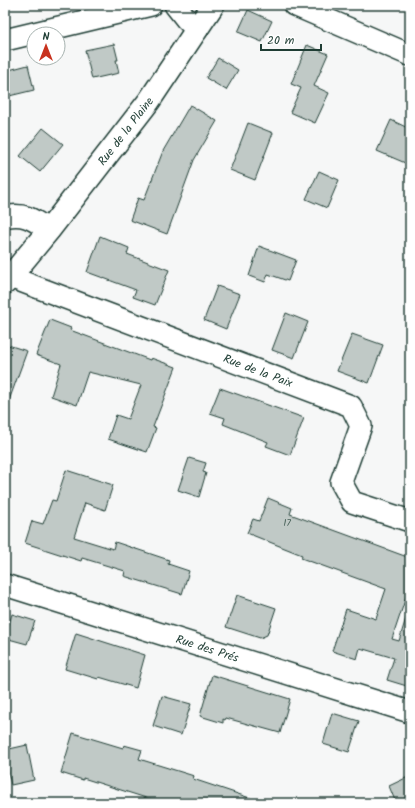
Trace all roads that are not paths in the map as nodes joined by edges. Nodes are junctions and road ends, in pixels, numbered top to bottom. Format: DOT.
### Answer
graph roads {
  1 [pos="151,5"];
  2 [pos="175,5"];
  3 [pos="213,5"];
  4 [pos="294,5"];
  5 [pos="197,30"];
  6 [pos="5,40"];
  7 [pos="410,55"];
  8 [pos="5,217"];
  9 [pos="49,230"];
  10 [pos="7,280"];
  11 [pos="410,521"];
  12 [pos="5,585"];
  13 [pos="410,712"];
  1 -- 6 [label="street"];
  2 -- 5 [label="street"];
  3 -- 5 [label="street, Rue de la Plaine"];
  4 -- 7 [label="street"];
  5 -- 9 [label="street, Rue de la Plaine"];
  8 -- 9 [label="street"];
  9 -- 10 [label="street, Rue de la Plaine"];
  10 -- 11 [label="street, Rue de la Paix"];
  12 -- 13 [label="street, Rue des Prés"];
}
